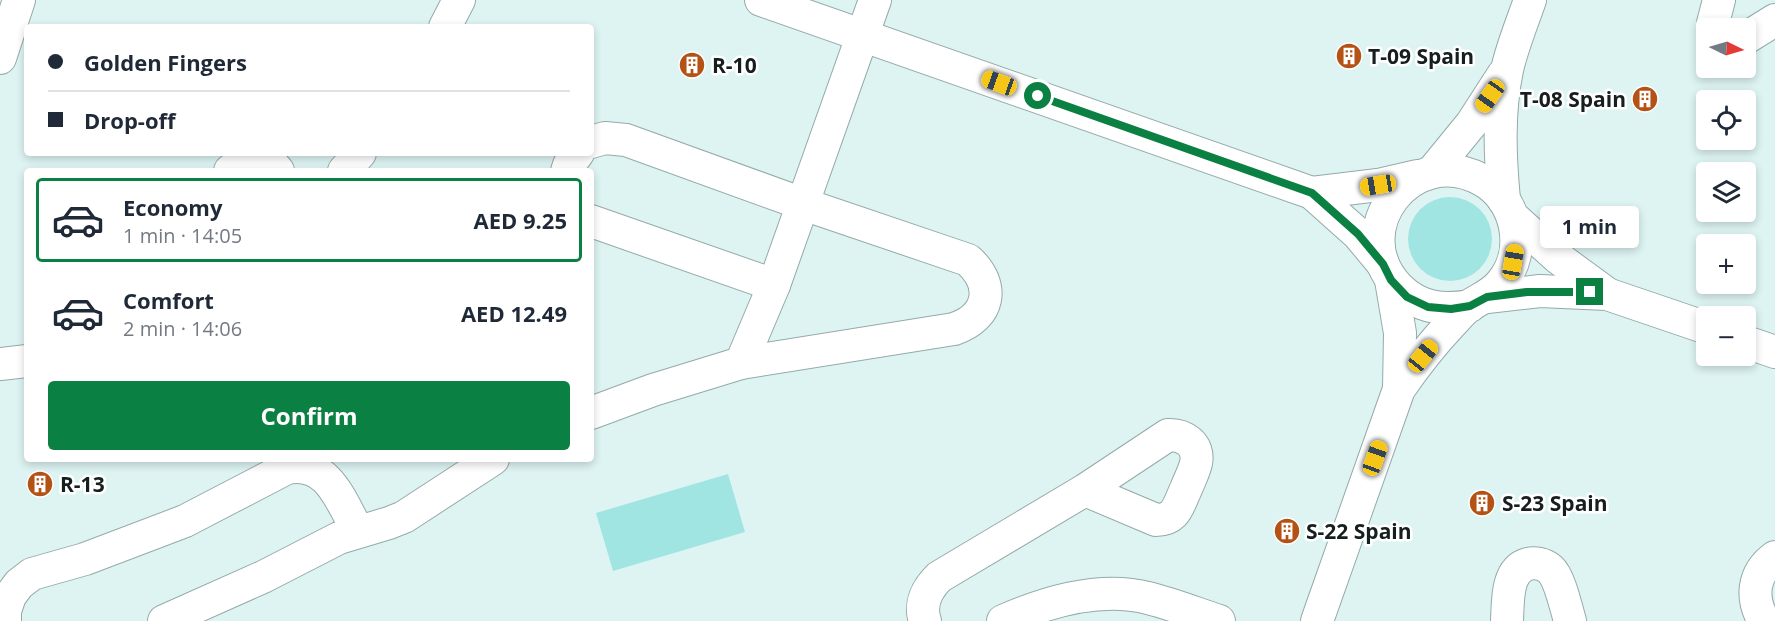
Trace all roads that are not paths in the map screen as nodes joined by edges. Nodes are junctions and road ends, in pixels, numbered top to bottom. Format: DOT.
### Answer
graph roads {
  1 [pos="459,0"];
  2 [pos="761,0"];
  3 [pos="875,0"];
  4 [pos="1530,0"];
  5 [pos="1719,0"];
  6 [pos="18,1"];
  7 [pos="1714,18"];
  8 [pos="1775,20"];
  9 [pos="447,24"];
  10 [pos="1756,32"];
  11 [pos="863,34"];
  12 [pos="0,58"];
  13 [pos="1507,69"];
  14 [pos="594,140"];
  15 [pos="248,156"];
  16 [pos="266,156"];
  17 [pos="357,156"];
  18 [pos="234,168"];
  19 [pos="276,168"];
  20 [pos="347,168"];
  21 [pos="1425,174"];
  22 [pos="1312,193"];
  23 [pos="803,204"];
  24 [pos="1509,209"];
  25 [pos="594,222"];
  26 [pos="1387,272"];
  27 [pos="774,285"];
  28 [pos="1607,294"];
  29 [pos="1478,301"];
  30 [pos="1696,324"];
  31 [pos="1756,345"];
  32 [pos="1775,352"];
  33 [pos="24,361"];
  34 [pos="741,363"];
  35 [pos="0,364"];
  36 [pos="1399,389"];
  37 [pos="594,412"];
  38 [pos="488,462"];
  39 [pos="1085,490"];
  40 [pos="358,531"];
  41 [pos="1775,557"];
  42 [pos="5,621"];
  43 [pos="164,621"];
  44 [pos="925,621"];
  45 [pos="1004,621"];
  46 [pos="1219,621"];
  47 [pos="1317,621"];
  48 [pos="1507,621"];
  49 [pos="1570,621"];
  50 [pos="1764,621"];
  1 -- 9 [label="street"];
  2 -- 11 [label="street"];
  3 -- 11 [label="street"];
  4 -- 13 [label="street"];
  5 -- 7 [label="street"];
  6 -- 12 [label="street"];
  8 -- 10 [label="street"];
  11 -- 22 [label="street"];
  11 -- 23 [label="street"];
  13 -- 21 [label="street"];
  13 -- 24 [label="street"];
  14 -- 23 [label="street"];
  15 -- 18 [label="street"];
  16 -- 19 [label="street"];
  17 -- 20 [label="street"];
  21 -- 22 [label="street"];
  21 -- 24 [label="street"];
  21 -- 26 [label="street"];
  22 -- 26 [label="street"];
  23 -- 27 [label="street"];
  23 -- 34 [label="street"];
  24 -- 28 [label="street"];
  24 -- 29 [label="street"];
  25 -- 27 [label="street"];
  26 -- 29 [label="street"];
  26 -- 36 [label="street"];
  27 -- 34 [label="street"];
  28 -- 29 [label="street"];
  28 -- 30 [label="street"];
  29 -- 36 [label="street"];
  31 -- 32 [label="street"];
  33 -- 35 [label="street"];
  34 -- 37 [label="street"];
  36 -- 47 [label="street"];
  38 -- 40 [label="street"];
  39 -- 44 [label="street"];
  40 -- 42 [label="street"];
  40 -- 43 [label="street"];
  41 -- 50 [label="street"];
  45 -- 46 [label="street"];
  48 -- 49 [label="street"];
}
